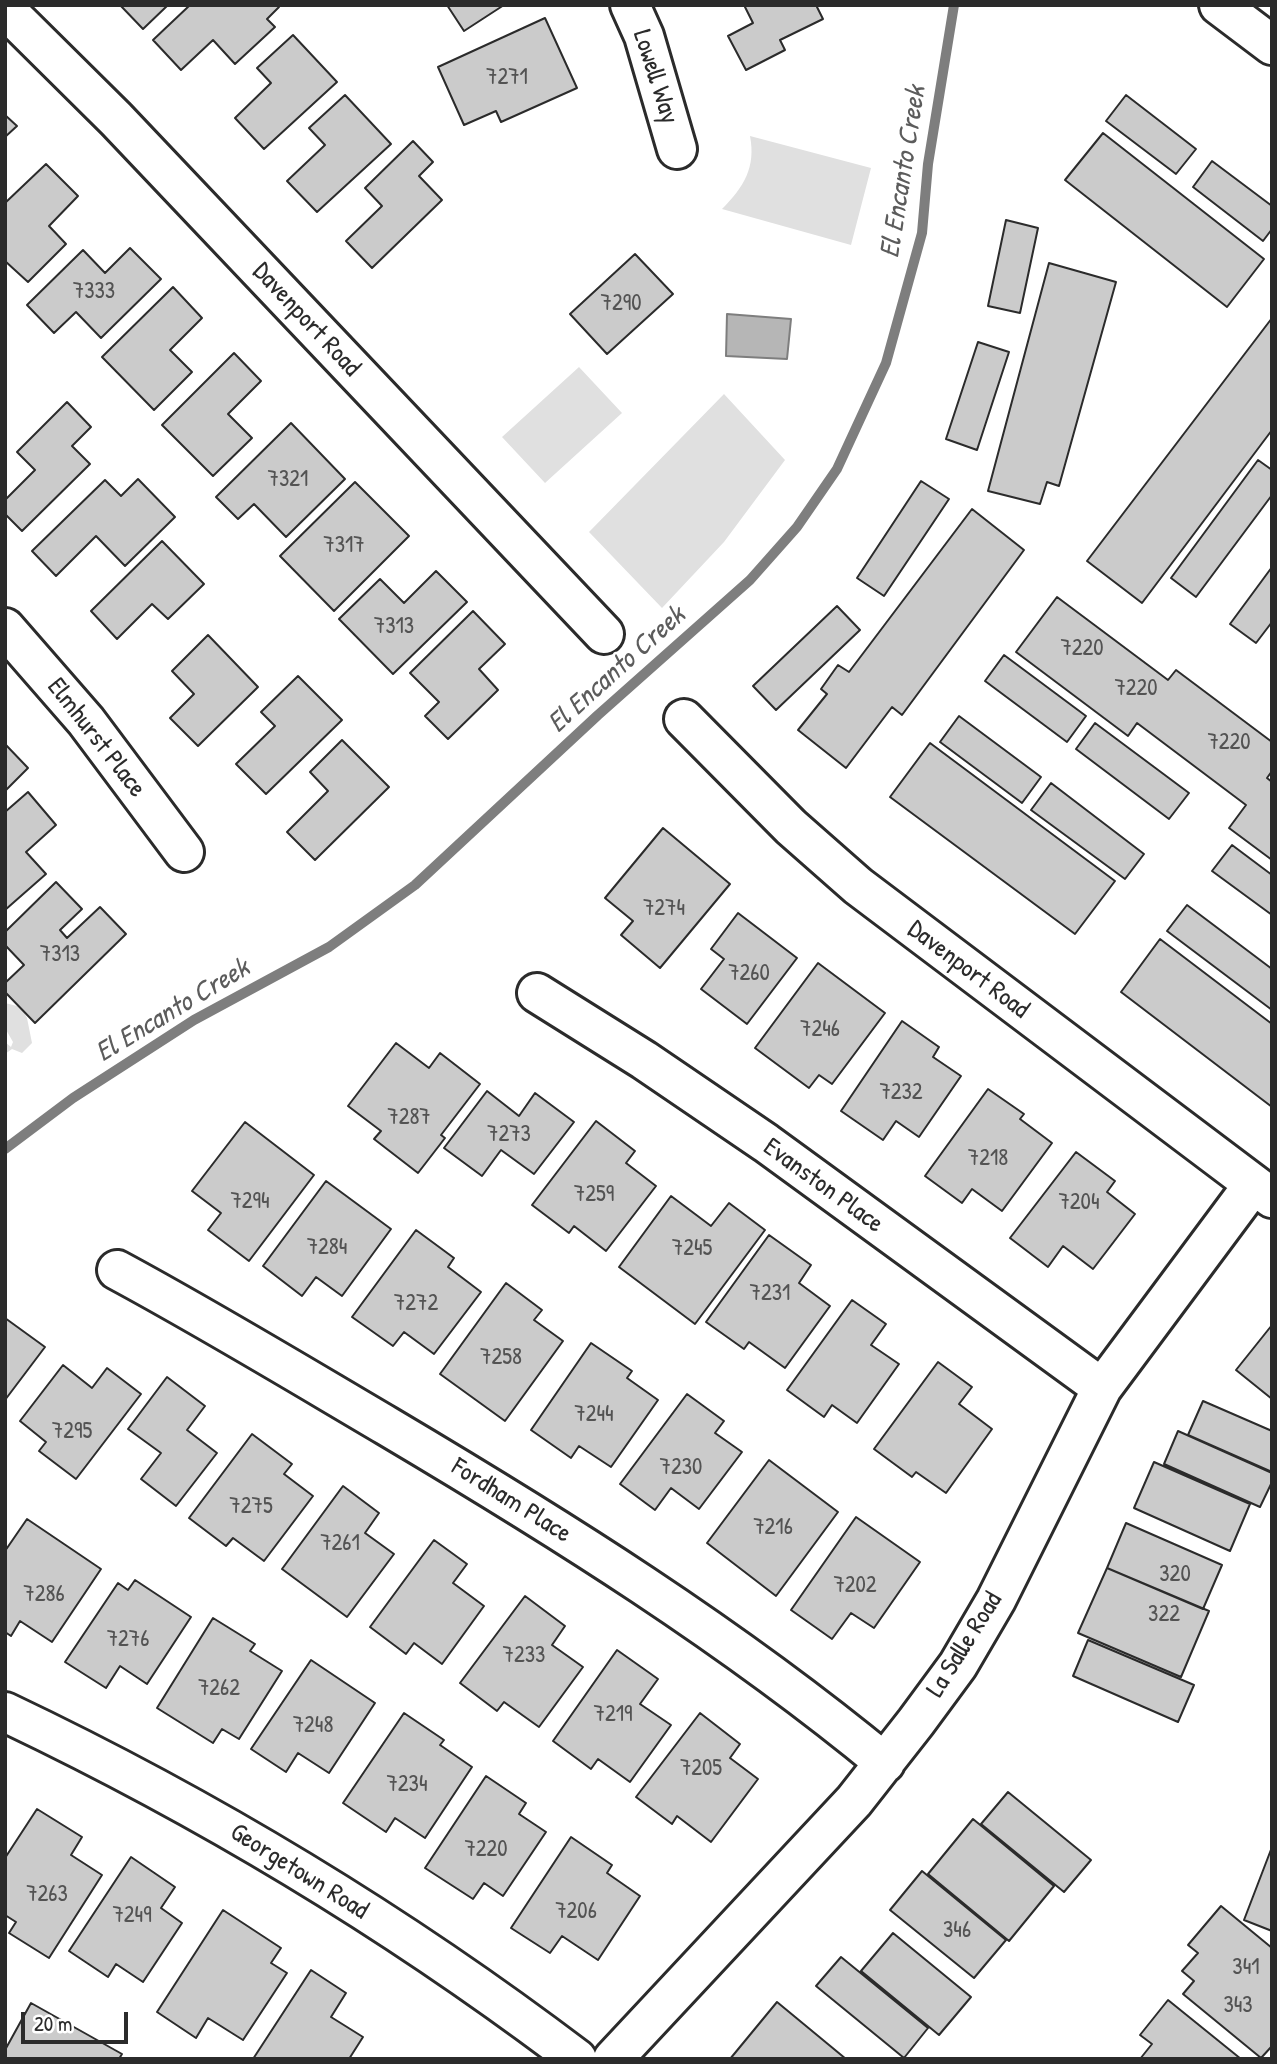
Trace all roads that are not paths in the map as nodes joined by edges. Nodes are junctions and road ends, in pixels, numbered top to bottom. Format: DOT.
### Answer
graph roads {
  1 [pos="631,5"];
  2 [pos="1219,5"];
  3 [pos="5,9"];
  4 [pos="1272,45"];
  5 [pos="677,149"];
  6 [pos="5,628"];
  7 [pos="604,634"];
  8 [pos="684,719"];
  9 [pos="184,852"];
  10 [pos="537,993"];
  11 [pos="1262,1191"];
  12 [pos="117,1270"];
  13 [pos="1102,1388"];
  14 [pos="5,1712"];
  15 [pos="885,1763"];
  16 [pos="577,2059"];
  17 [pos="613,2059"];
  1 -- 5 [label="street, Lowell Way"];
  2 -- 4 [label="street"];
  3 -- 7 [label="street, Davenport Road"];
  6 -- 9 [label="street, Elmhurst Place"];
  8 -- 11 [label="street, Davenport Road"];
  10 -- 13 [label="street, Evanston Place"];
  11 -- 13 [label="street, La Salle Road"];
  12 -- 15 [label="street, Fordham Place"];
  13 -- 15 [label="street, La Salle Road"];
  14 -- 16 [label="street, Georgetown Road"];
  15 -- 17 [label="street, La Salle Road"];
}
